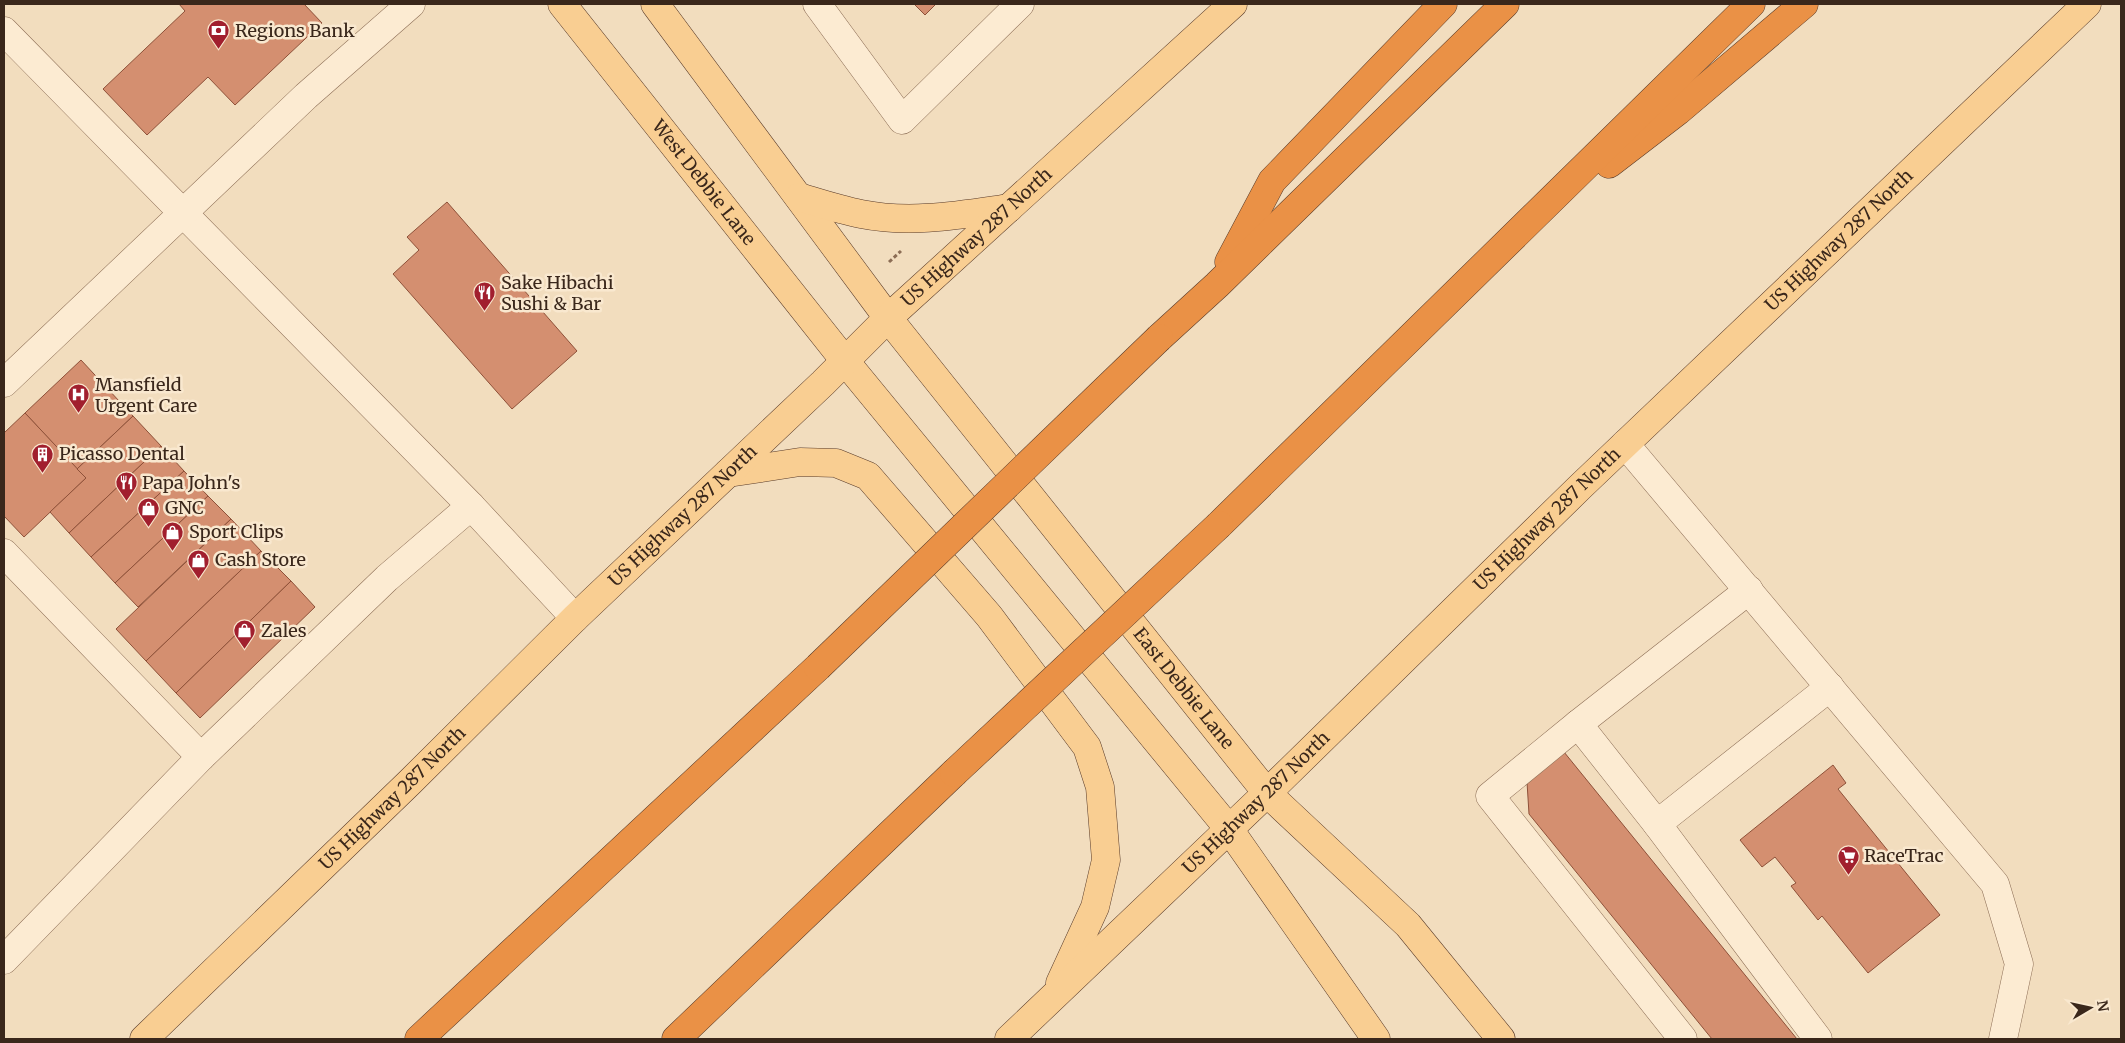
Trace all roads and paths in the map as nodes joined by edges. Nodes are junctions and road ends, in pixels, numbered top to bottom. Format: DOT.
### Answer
graph roads {
  1 [pos="562,4"];
  2 [pos="655,4"];
  3 [pos="816,4"];
  4 [pos="1020,4"];
  5 [pos="1233,4"];
  6 [pos="1443,4"];
  7 [pos="1505,4"];
  8 [pos="1752,4"];
  9 [pos="1804,4"];
  10 [pos="2087,4"];
  11 [pos="405,6"];
  12 [pos="4,31"];
  13 [pos="799,197"];
  14 [pos="1009,208"];
  15 [pos="183,213"];
  16 [pos="1532,218"];
  17 [pos="906,248"];
  18 [pos="889,262"];
  19 [pos="1217,284"];
  20 [pos="888,318"];
  21 [pos="845,361"];
  22 [pos="4,383"];
  23 [pos="1625,444"];
  24 [pos="728,473"];
  25 [pos="471,506"];
  26 [pos="4,553"];
  27 [pos="1749,590"];
  28 [pos="575,618"];
  29 [pos="1830,688"];
  30 [pos="1578,724"];
  31 [pos="201,757"];
  32 [pos="1267,793"];
  33 [pos="1657,824"];
  34 [pos="1229,829"];
  35 [pos="4,960"];
  36 [pos="1054,996"];
  37 [pos="449,1010"];
  38 [pos="144,1039"];
  39 [pos="410,1039"];
  40 [pos="419,1039"];
  41 [pos="676,1039"];
  42 [pos="1009,1039"];
  43 [pos="1376,1039"];
  44 [pos="1501,1039"];
  45 [pos="1683,1039"];
  46 [pos="1818,1039"];
  47 [pos="2003,1039"];
  1 -- 21 [label="main road, West Debbie Lane"];
  2 -- 13 [label="main road"];
  3 -- 4 [label="lane"];
  5 -- 14 [label="main road, US Highway 287 North"];
  6 -- 19 [label="highway"];
  7 -- 19 [label="highway"];
  8 -- 16 [label="highway"];
  9 -- 16 [label="highway"];
  10 -- 23 [label="main road, US Highway 287 North"];
  11 -- 15 [label="lane"];
  12 -- 15 [label="lane"];
  13 -- 14 [label="main road"];
  13 -- 20 [label="main road"];
  14 -- 20 [label="main road, US Highway 287 North"];
  15 -- 22 [label="lane"];
  15 -- 25 [label="lane"];
  16 -- 41 [label="highway, bridge"];
  17 -- 18 [label="path"];
  19 -- 37 [label="highway, bridge"];
  20 -- 21 [label="main road, US Highway 287 North"];
  20 -- 32 [label="main road, East Debbie Lane"];
  21 -- 24 [label="main road, US Highway 287 North"];
  21 -- 34 [label="main road"];
  23 -- 27 [label="lane"];
  23 -- 32 [label="main road, US Highway 287 North"];
  24 -- 28 [label="main road, US Highway 287 North"];
  24 -- 36 [label="main road"];
  25 -- 28 [label="lane"];
  25 -- 31 [label="lane"];
  26 -- 31 [label="lane"];
  27 -- 29 [label="lane"];
  27 -- 30 [label="lane"];
  28 -- 38 [label="main road, US Highway 287 North"];
  29 -- 33 [label="lane"];
  29 -- 47 [label="lane"];
  30 -- 33 [label="lane"];
  30 -- 45 [label="lane"];
  31 -- 35 [label="lane"];
  32 -- 34 [label="main road, US Highway 287 North"];
  32 -- 44 [label="main road, East Debbie Lane"];
  33 -- 46 [label="lane"];
  34 -- 36 [label="main road, US Highway 287 North"];
  34 -- 43 [label="main road"];
  36 -- 42 [label="main road, US Highway 287 North"];
  37 -- 39 [label="highway"];
  37 -- 40 [label="highway"];
}
